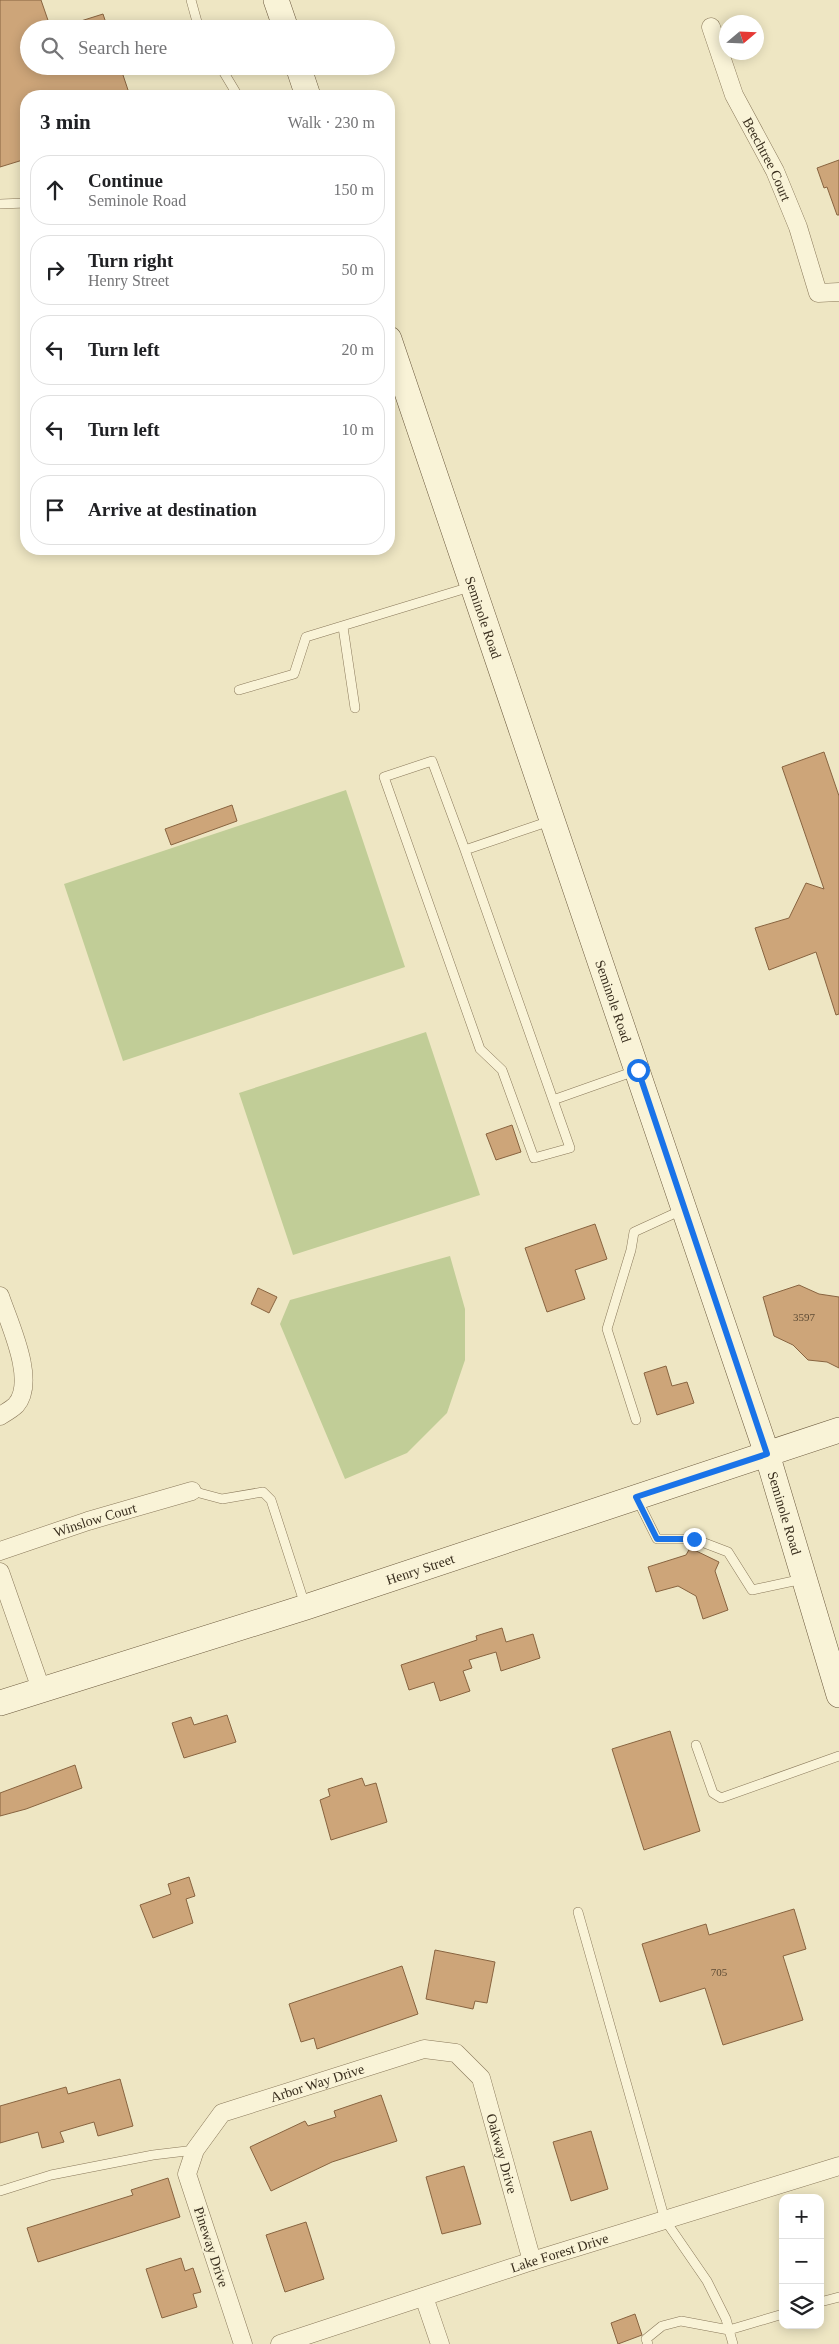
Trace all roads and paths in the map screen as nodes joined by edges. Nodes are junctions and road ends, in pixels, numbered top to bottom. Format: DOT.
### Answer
graph roads {
  1 [pos="191,0"];
  2 [pos="276,0"];
  3 [pos="197,20"];
  4 [pos="283,20"];
  5 [pos="711,27"];
  6 [pos="225,75"];
  7 [pos="301,75"];
  8 [pos="234,90"];
  9 [pos="306,90"];
  10 [pos="0,204"];
  11 [pos="20,204"];
  12 [pos="839,292"];
  13 [pos="395,357"];
  14 [pos="473,586"];
  15 [pos="343,627"];
  16 [pos="239,690"];
  17 [pos="355,708"];
  18 [pos="553,820"];
  19 [pos="465,850"];
  20 [pos="638,1070"];
  21 [pos="553,1100"];
  22 [pos="684,1208"];
  23 [pos="0,1296"];
  24 [pos="0,1416"];
  25 [pos="636,1420"];
  26 [pos="839,1430"];
  27 [pos="767,1454"];
  28 [pos="192,1491"];
  29 [pos="636,1497"];
  30 [pos="0,1551"];
  31 [pos="0,1572"];
  32 [pos="804,1579"];
  33 [pos="306,1607"];
  34 [pos="837,1679"];
  35 [pos="41,1690"];
  36 [pos="0,1703"];
  37 [pos="696,1745"];
  38 [pos="839,1756"];
  39 [pos="578,1912"];
  40 [pos="456,2053"];
  41 [pos="195,2150"];
  42 [pos="839,2166"];
  43 [pos="0,2191"];
  44 [pos="664,2220"];
  45 [pos="532,2261"];
  46 [pos="424,2296"];
  47 [pos="839,2297"];
  48 [pos="824,2301"];
  49 [pos="779,2315"];
  50 [pos="729,2330"];
  51 [pos="243,2344"];
  52 [pos="280,2344"];
  53 [pos="440,2344"];
  54 [pos="648,2344"];
  55 [pos="733,2344"];
  1 -- 3 [label="lane"];
  2 -- 4 [label="street"];
  5 -- 12 [label="street, Beechtree Court"];
  6 -- 8 [label="lane"];
  7 -- 9 [label="street"];
  10 -- 11 [label="lane"];
  13 -- 14 [label="street, Seminole Road"];
  14 -- 15 [label="lane"];
  14 -- 18 [label="street, Seminole Road"];
  15 -- 16 [label="lane"];
  15 -- 17 [label="lane"];
  18 -- 19 [label="lane"];
  18 -- 20 [label="street, Seminole Road"];
  19 -- 21 [label="lane"];
  19 -- 21 [label="lane"];
  20 -- 21 [label="lane"];
  20 -- 22 [label="street, Seminole Road"];
  22 -- 25 [label="lane"];
  22 -- 27 [label="street, Seminole Road"];
  23 -- 24 [label="street"];
  26 -- 27 [label="street, Henry Street"];
  27 -- 29 [label="street, Henry Street"];
  27 -- 32 [label="street, Seminole Road"];
  28 -- 30 [label="street, Winslow Court"];
  28 -- 33 [label="lane"];
  29 -- 32 [label="lane"];
  29 -- 33 [label="street, Henry Street"];
  31 -- 35 [label="street"];
  32 -- 34 [label="street, Seminole Road"];
  33 -- 35 [label="street, Henry Street"];
  35 -- 36 [label="street, Henry Street"];
  37 -- 38 [label="lane"];
  39 -- 44 [label="lane"];
  40 -- 41 [label="street, Arbor Way Drive"];
  40 -- 45 [label="street, Oakway Drive"];
  41 -- 43 [label="lane"];
  41 -- 51 [label="street, Pineway Drive"];
  42 -- 44 [label="street, Lake Forest Drive"];
  44 -- 45 [label="street, Lake Forest Drive"];
  44 -- 50 [label="lane"];
  45 -- 46 [label="street, Lake Forest Drive"];
  46 -- 52 [label="street, Lake Forest Drive"];
  46 -- 53 [label="street"];
  47 -- 48 [label="lane"];
  49 -- 50 [label="lane"];
  50 -- 54 [label="lane"];
  50 -- 55 [label="lane"];
}
